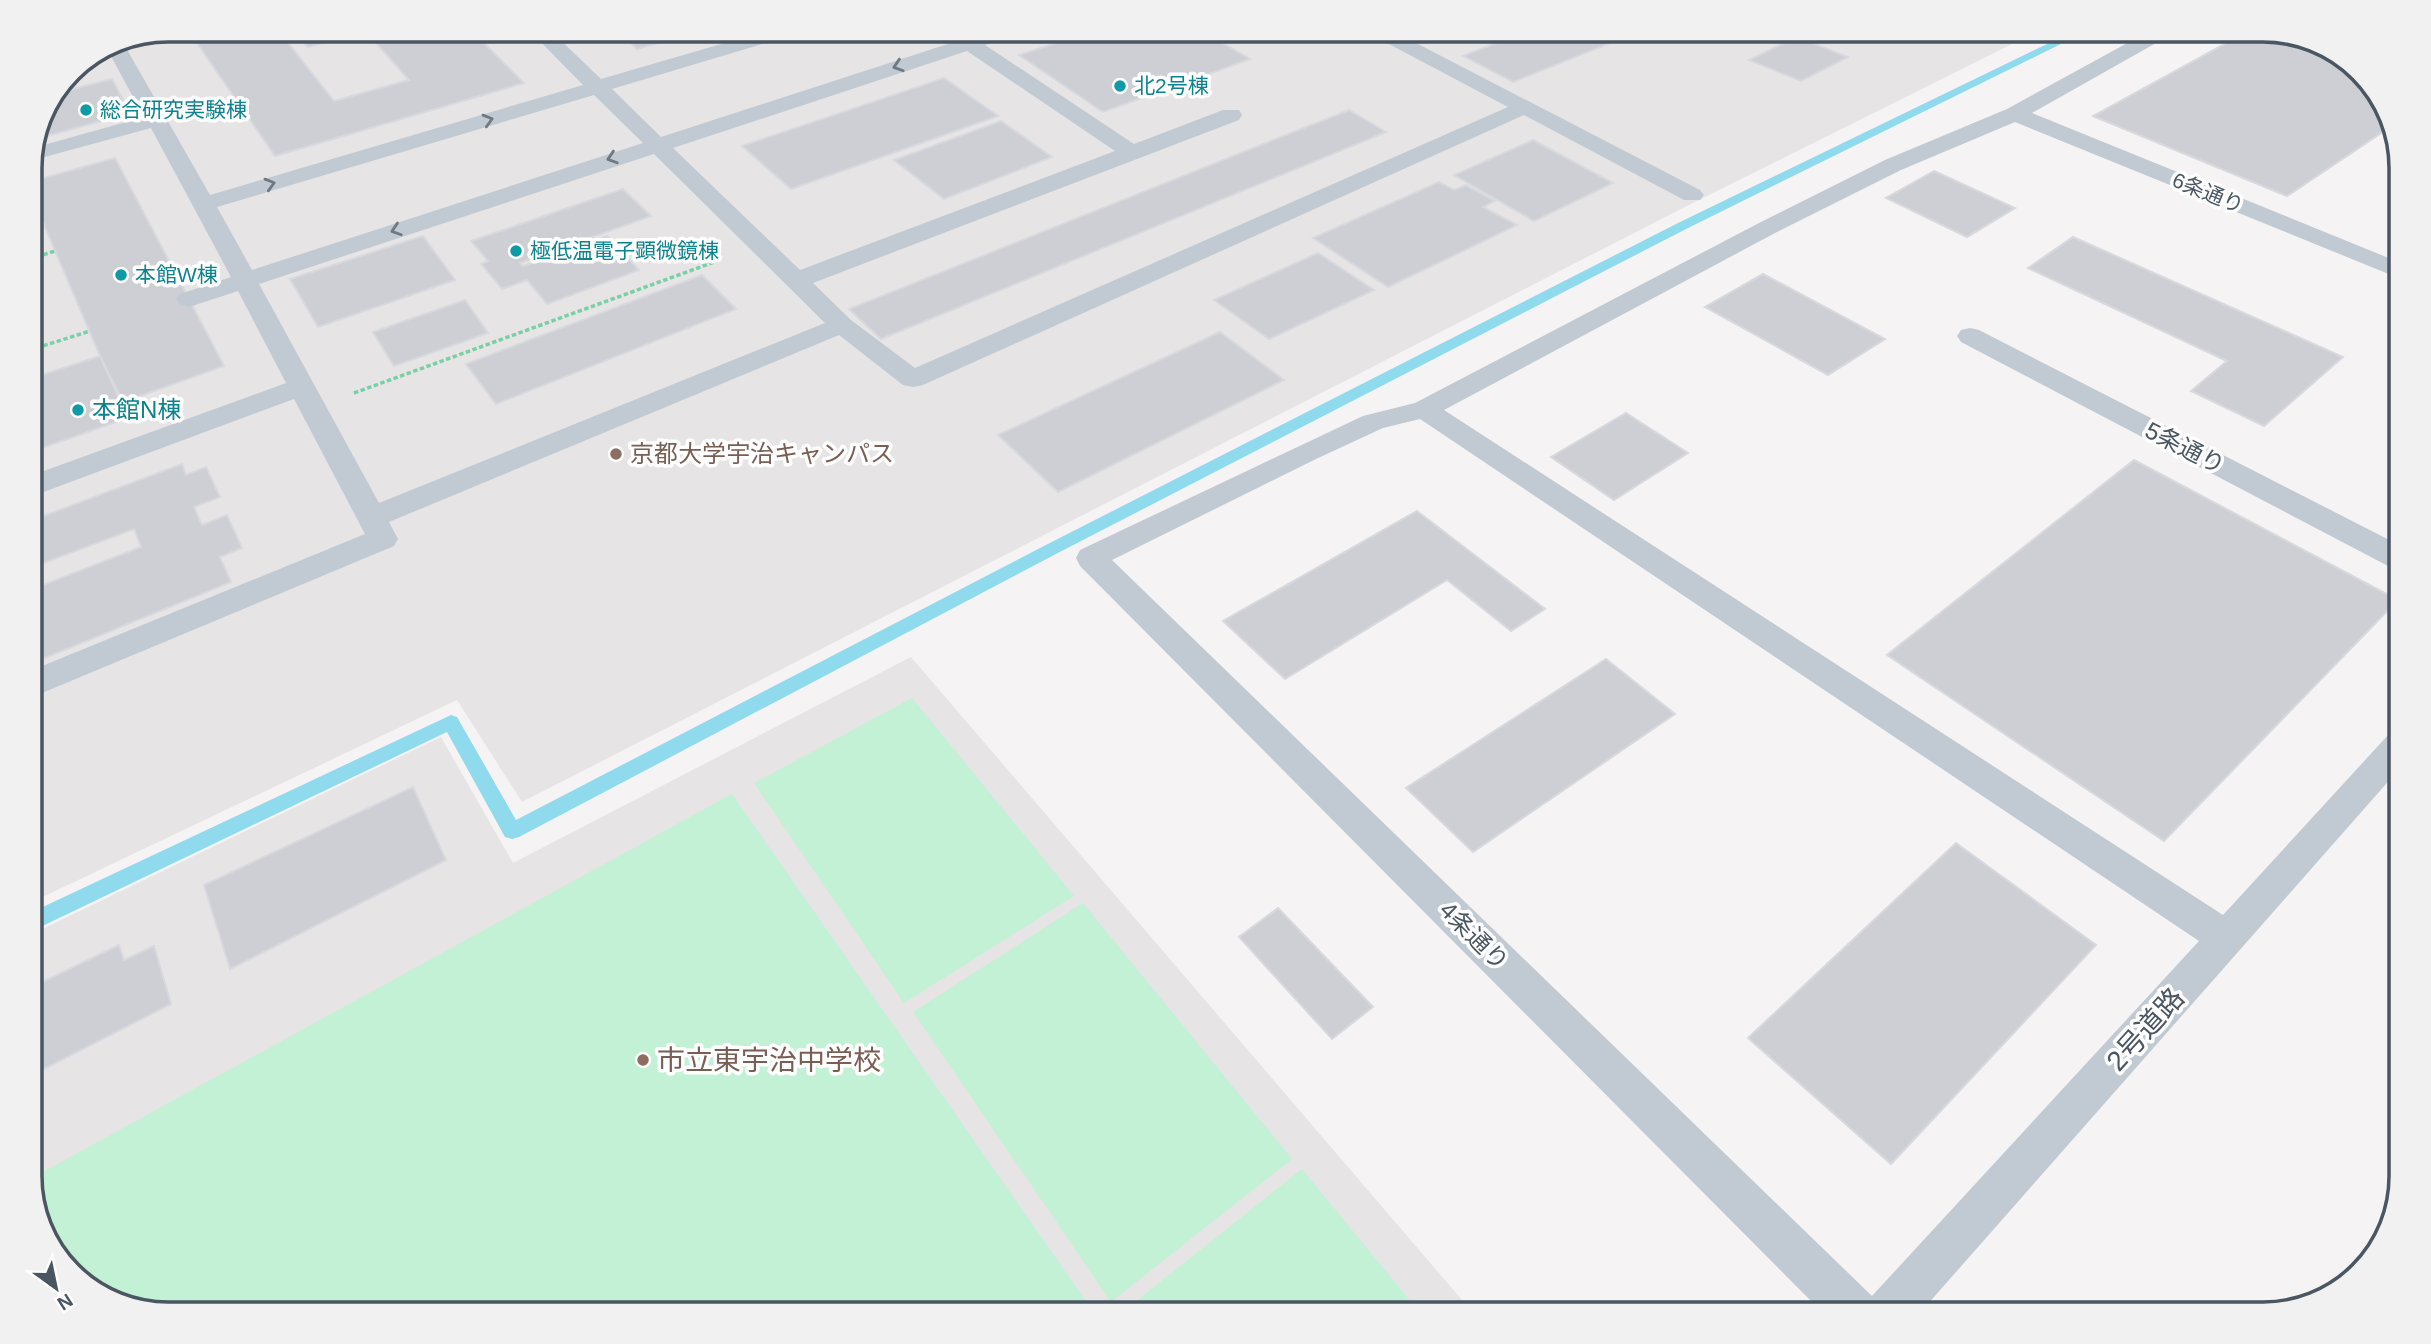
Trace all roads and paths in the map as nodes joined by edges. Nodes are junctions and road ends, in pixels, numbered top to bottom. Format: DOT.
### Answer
graph roads {
  1 [pos="551,42"];
  2 [pos="749,42"];
  3 [pos="972,42"];
  4 [pos="1400,42"];
  5 [pos="2144,42"];
  6 [pos="969,43"];
  7 [pos="119,52"];
  8 [pos="598,87"];
  9 [pos="1525,107"];
  10 [pos="2015,114"];
  11 [pos="1231,115"];
  12 [pos="158,120"];
  13 [pos="657,144"];
  14 [pos="43,152"];
  15 [pos="1132,153"];
  16 [pos="1692,195"];
  17 [pos="204,204"];
  18 [pos="763,245"];
  19 [pos="55,251"];
  20 [pos="42,255"];
  21 [pos="2389,267"];
  22 [pos="245,280"];
  23 [pos="797,280"];
  24 [pos="189,299"];
  25 [pos="842,325"];
  26 [pos="90,331"];
  27 [pos="1970,336"];
  28 [pos="42,346"];
  29 [pos="307,397"];
  30 [pos="1424,409"];
  31 [pos="42,483"];
  32 [pos="372,517"];
  33 [pos="2389,553"];
  34 [pos="42,680"];
  35 [pos="2389,757"];
  36 [pos="2227,939"];
  37 [pos="1845,1302"];
  38 [pos="1899,1302"];
  1 -- 8 [label="lane"];
  2 -- 8 [label="lane"];
  3 -- 6 [label="lane"];
  4 -- 9 [label="lane"];
  5 -- 10 [label="lane"];
  6 -- 13 [label="lane, one-way"];
  6 -- 15 [label="lane"];
  7 -- 12 [label="lane"];
  8 -- 13 [label="lane"];
  17 -- 8 [label="lane, one-way"];
  9 -- 16 [label="lane"];
  9 -- 25 [label="lane"];
  10 -- 21 [label="lane, 6条通り"];
  10 -- 30 [label="lane"];
  11 -- 15 [label="lane"];
  12 -- 14 [label="lane"];
  12 -- 17 [label="lane"];
  13 -- 18 [label="lane"];
  13 -- 22 [label="lane, one-way"];
  15 -- 23 [label="lane"];
  17 -- 22 [label="lane"];
  18 -- 23 [label="lane"];
  18 -- 29 [label="path"];
  19 -- 20 [label="path"];
  22 -- 24 [label="lane"];
  22 -- 29 [label="lane"];
  23 -- 25 [label="lane"];
  25 -- 32 [label="lane"];
  26 -- 28 [label="path"];
  27 -- 33 [label="lane, 5条通り"];
  29 -- 31 [label="lane"];
  29 -- 32 [label="lane"];
  30 -- 36 [label="lane"];
  30 -- 37 [label="lane, 4条通り"];
  32 -- 34 [label="lane"];
  35 -- 36 [label="lane, 2号道路"];
  36 -- 38 [label="lane, 2号道路"];
}
